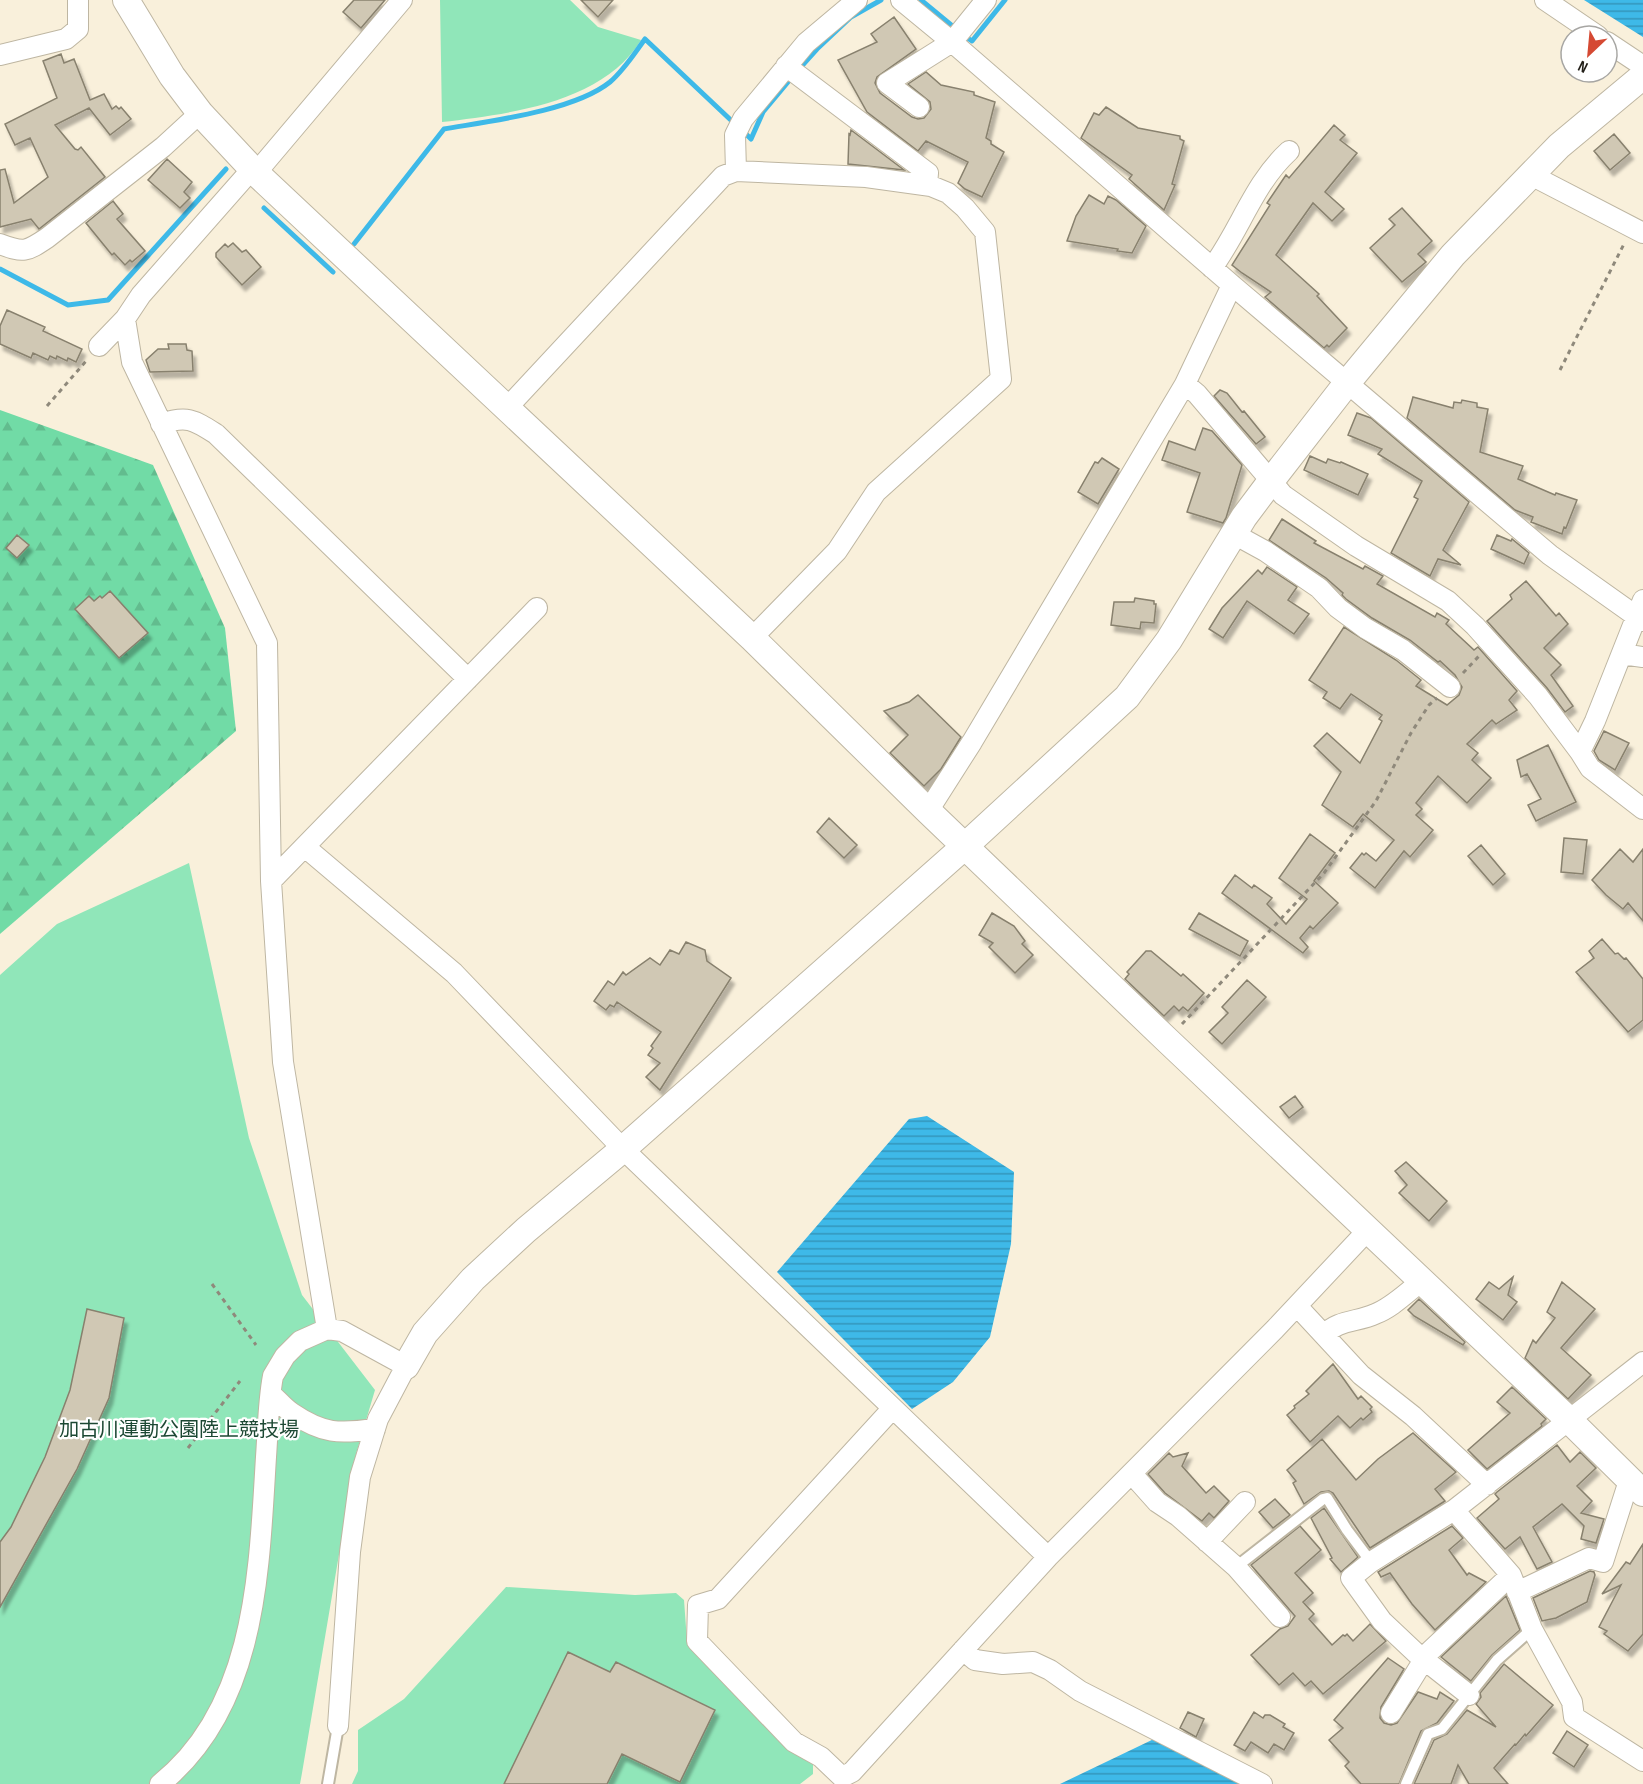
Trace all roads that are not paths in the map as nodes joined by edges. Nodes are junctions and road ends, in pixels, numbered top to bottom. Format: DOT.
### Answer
graph roads {
  1 [pos="78,0"];
  2 [pos="126,0"];
  3 [pos="402,0"];
  4 [pos="857,0"];
  5 [pos="901,0"];
  6 [pos="986,0"];
  7 [pos="1545,0"];
  8 [pos="1580,24"];
  9 [pos="952,42"];
  10 [pos="1619,50"];
  11 [pos="0,55"];
  12 [pos="1643,66"];
  13 [pos="793,71"];
  14 [pos="1643,76"];
  15 [pos="919,107"];
  16 [pos="200,113"];
  17 [pos="1289,151"];
  18 [pos="254,171"];
  19 [pos="736,171"];
  20 [pos="1531,176"];
  21 [pos="927,185"];
  22 [pos="1638,230"];
  23 [pos="0,244"];
  24 [pos="1212,268"];
  25 [pos="1232,285"];
  26 [pos="125,319"];
  27 [pos="99,346"];
  28 [pos="1347,383"];
  29 [pos="1185,384"];
  30 [pos="506,409"];
  31 [pos="161,424"];
  32 [pos="1270,481"];
  33 [pos="1234,534"];
  34 [pos="537,609"];
  35 [pos="1640,612"];
  36 [pos="752,638"];
  37 [pos="1622,654"];
  38 [pos="1643,657"];
  39 [pos="468,679"];
  40 [pos="1450,687"];
  41 [pos="1580,752"];
  42 [pos="1643,809"];
  43 [pos="928,811"];
  44 [pos="965,846"];
  45 [pos="305,847"];
  46 [pos="271,881"];
  47 [pos="623,1149"];
  48 [pos="1368,1230"];
  49 [pos="1422,1281"];
  50 [pos="1297,1306"];
  51 [pos="327,1329"];
  52 [pos="1324,1335"];
  53 [pos="1643,1362"];
  54 [pos="406,1366"];
  55 [pos="271,1394"];
  56 [pos="892,1409"];
  57 [pos="1570,1421"];
  58 [pos="375,1429"];
  59 [pos="1132,1474"];
  60 [pos="1487,1485"];
  61 [pos="1637,1487"];
  62 [pos="1245,1502"];
  63 [pos="1454,1510"];
  64 [pos="1207,1542"];
  65 [pos="1048,1557"];
  66 [pos="1371,1562"];
  67 [pos="1236,1567"];
  68 [pos="1514,1584"];
  69 [pos="1280,1617"];
  70 [pos="1532,1629"];
  71 [pos="963,1650"];
  72 [pos="1424,1659"];
  73 [pos="1469,1695"];
  74 [pos="1391,1713"];
  75 [pos="339,1726"];
  76 [pos="1643,1761"];
  77 [pos="837,1780"];
  78 [pos="160,1784"];
  79 [pos="328,1784"];
  80 [pos="1262,1784"];
  81 [pos="1406,1784"];
  1 -- 11 [label="street"];
  2 -- 16 [label="street"];
  3 -- 18 [label="street"];
  4 -- 13 [label="street"];
  5 -- 9 [label="street"];
  6 -- 9 [label="street"];
  7 -- 8 [label="street"];
  9 -- 15 [label="street"];
  9 -- 24 [label="street"];
  10 -- 12 [label="street"];
  13 -- 19 [label="street"];
  13 -- 21 [label="street"];
  14 -- 20 [label="street"];
  16 -- 18 [label="street"];
  16 -- 23 [label="street"];
  17 -- 24 [label="street"];
  18 -- 26 [label="street"];
  18 -- 30 [label="street"];
  19 -- 21 [label="street"];
  19 -- 30 [label="street"];
  20 -- 22 [label="street"];
  20 -- 28 [label="street"];
  21 -- 36 [label="street"];
  24 -- 25 [label="street"];
  25 -- 28 [label="street"];
  25 -- 29 [label="street"];
  26 -- 27 [label="street"];
  26 -- 31 [label="street"];
  28 -- 32 [label="street"];
  28 -- 35 [label="street"];
  29 -- 32 [label="street"];
  29 -- 43 [label="street"];
  30 -- 36 [label="street"];
  31 -- 39 [label="street"];
  31 -- 46 [label="street"];
  32 -- 33 [label="street"];
  32 -- 41 [label="street"];
  33 -- 40 [label="street"];
  33 -- 44 [label="street"];
  34 -- 39 [label="street"];
  35 -- 37 [label="street"];
  36 -- 43 [label="street"];
  37 -- 38 [label="street"];
  37 -- 41 [label="street"];
  39 -- 45 [label="street"];
  41 -- 42 [label="street"];
  43 -- 44 [label="street"];
  44 -- 47 [label="street"];
  44 -- 48 [label="street"];
  45 -- 46 [label="street"];
  45 -- 47 [label="street"];
  46 -- 51 [label="street"];
  47 -- 54 [label="street"];
  47 -- 56 [label="street"];
  48 -- 49 [label="street"];
  48 -- 50 [label="street"];
  49 -- 52 [label="street"];
  49 -- 57 [label="street"];
  50 -- 52 [label="street"];
  50 -- 59 [label="street"];
  51 -- 54 [label="street"];
  51 -- 55 [label="street"];
  52 -- 60 [label="street"];
  53 -- 57 [label="street"];
  54 -- 58 [label="street"];
  55 -- 58 [label="street"];
  55 -- 78 [label="street"];
  56 -- 65 [label="street"];
  56 -- 77 [label="street"];
  57 -- 60 [label="street"];
  57 -- 61 [label="street"];
  58 -- 75 [label="street"];
  59 -- 64 [label="street"];
  59 -- 65 [label="street"];
  60 -- 63 [label="street"];
  61 -- 68 [label="street"];
  62 -- 64 [label="street"];
  63 -- 66 [label="street"];
  63 -- 68 [label="street"];
  64 -- 67 [label="street"];
  65 -- 71 [label="street"];
  66 -- 67 [label="lane"];
  66 -- 72 [label="street"];
  67 -- 69 [label="street"];
  68 -- 70 [label="street"];
  68 -- 72 [label="street"];
  70 -- 73 [label="lane"];
  70 -- 76 [label="street"];
  71 -- 77 [label="street"];
  71 -- 80 [label="street"];
  72 -- 73 [label="street"];
  72 -- 74 [label="street"];
  73 -- 81 [label="lane"];
  75 -- 79 [label="lane"];
}
